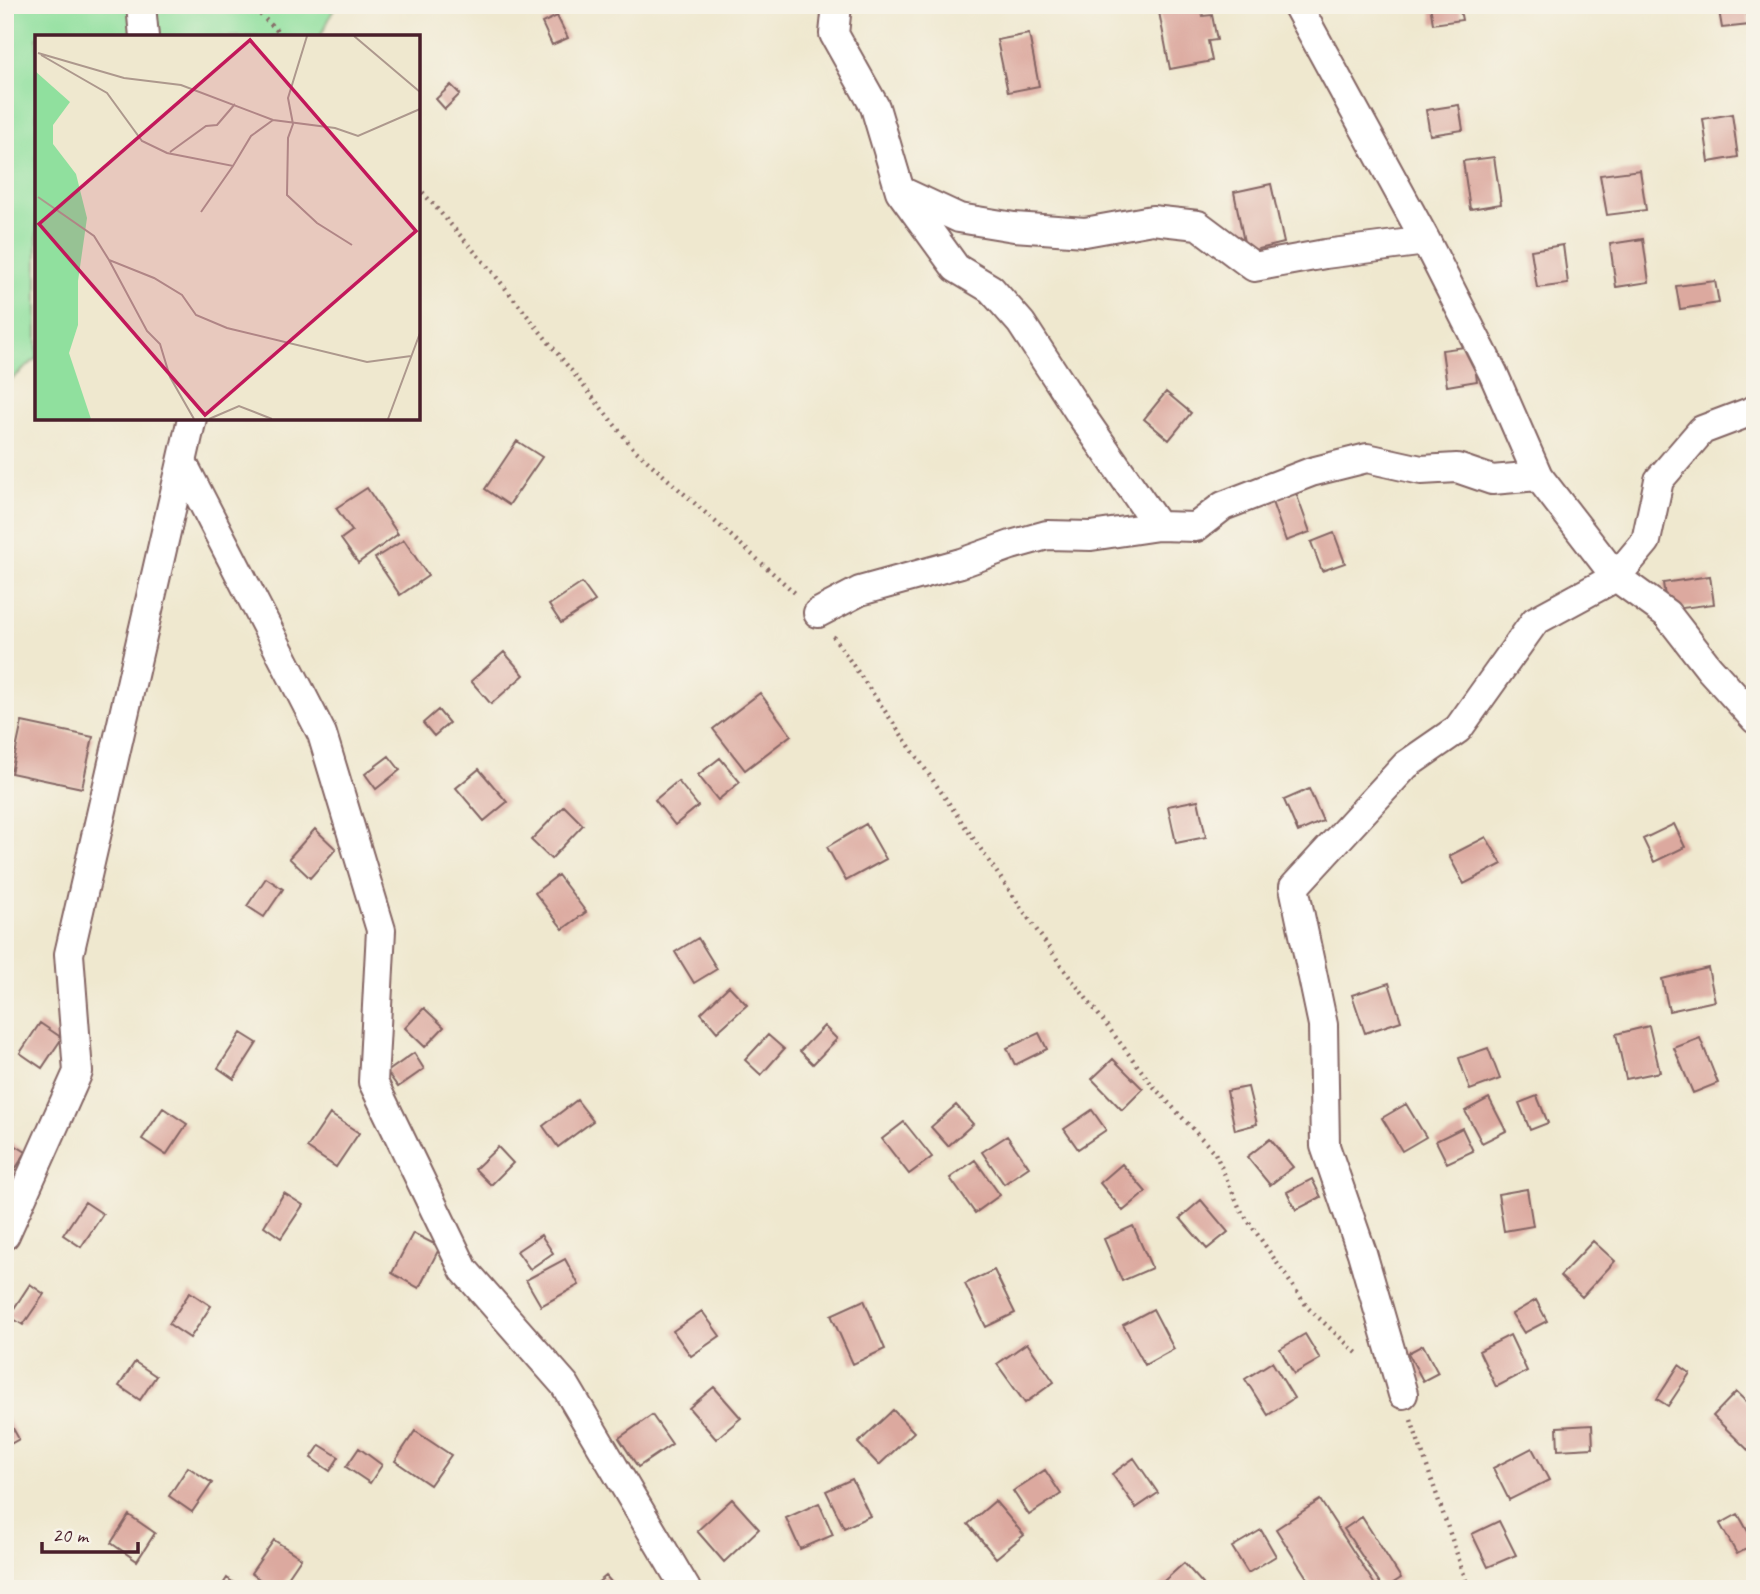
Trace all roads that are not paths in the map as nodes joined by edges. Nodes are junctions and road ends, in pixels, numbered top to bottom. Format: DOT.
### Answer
graph roads {
  1 [pos="141,5"];
  2 [pos="837,5"];
  3 [pos="1297,5"];
  4 [pos="144,35"];
  5 [pos="900,191"];
  6 [pos="1426,241"];
  7 [pos="1755,410"];
  8 [pos="192,420"];
  9 [pos="182,463"];
  10 [pos="1538,476"];
  11 [pos="1158,526"];
  12 [pos="1616,577"];
  13 [pos="818,613"];
  14 [pos="1755,719"];
  15 [pos="5,1235"];
  16 [pos="1403,1394"];
  17 [pos="686,1589"];
  1 -- 4 [label="street"];
  2 -- 5 [label="street"];
  3 -- 6 [label="street"];
  5 -- 6 [label="street"];
  5 -- 11 [label="street"];
  6 -- 10 [label="street"];
  7 -- 12 [label="street"];
  8 -- 9 [label="street"];
  9 -- 15 [label="street"];
  9 -- 17 [label="street"];
  10 -- 11 [label="street"];
  10 -- 12 [label="street"];
  11 -- 13 [label="street"];
  12 -- 14 [label="street"];
  12 -- 16 [label="street"];
}
